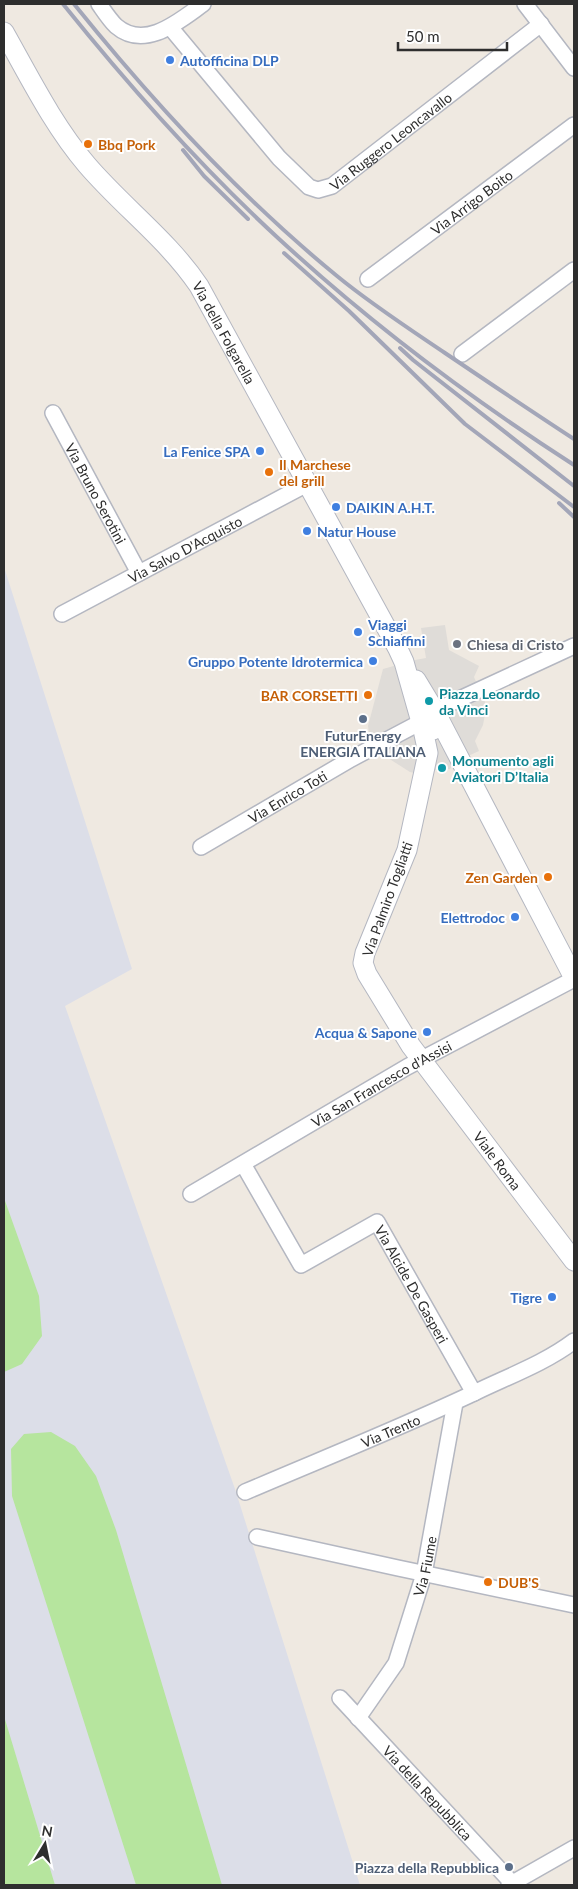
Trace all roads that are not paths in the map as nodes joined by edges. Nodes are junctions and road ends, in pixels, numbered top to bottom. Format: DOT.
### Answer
graph roads {
  1 [pos="99,4"];
  2 [pos="203,4"];
  3 [pos="525,4"];
  4 [pos="541,24"];
  5 [pos="170,27"];
  6 [pos="4,32"];
  7 [pos="574,68"];
  8 [pos="574,125"];
  9 [pos="574,270"];
  10 [pos="368,279"];
  11 [pos="462,354"];
  12 [pos="52,413"];
  13 [pos="307,484"];
  14 [pos="139,574"];
  15 [pos="62,614"];
  16 [pos="574,646"];
  17 [pos="430,720"];
  18 [pos="452,746"];
  19 [pos="428,753"];
  20 [pos="201,846"];
  21 [pos="574,978"];
  22 [pos="421,1060"];
  23 [pos="243,1164"];
  24 [pos="191,1194"];
  25 [pos="574,1261"];
  26 [pos="574,1341"];
  27 [pos="474,1393"];
  28 [pos="455,1403"];
  29 [pos="245,1492"];
  30 [pos="257,1536"];
  31 [pos="424,1574"];
  32 [pos="574,1605"];
  33 [pos="340,1698"];
  34 [pos="358,1718"];
  35 [pos="574,1848"];
  36 [pos="512,1885"];
  1 -- 5 [label="street"];
  2 -- 5 [label="street"];
  3 -- 4 [label="street"];
  4 -- 5 [label="street, Via Ruggero Leoncavallo"];
  4 -- 7 [label="street"];
  6 -- 13 [label="street, Via della Folgarella"];
  8 -- 10 [label="street, Via Arrigo Boito"];
  9 -- 11 [label="street"];
  12 -- 14 [label="street, Via Bruno Serotini"];
  13 -- 14 [label="street, Via Salvo D'Acquisto"];
  13 -- 17 [label="street, Via della Folgarella"];
  14 -- 15 [label="street, Via Salvo D'Acquisto"];
  16 -- 17 [label="street"];
  17 -- 18 [label="street"];
  17 -- 19 [label="street"];
  17 -- 20 [label="street, Via Enrico Toti"];
  18 -- 19 [label="street"];
  18 -- 21 [label="street"];
  19 -- 22 [label="street, Via Palmiro Togliatti"];
  21 -- 22 [label="street, Via San Francesco d'Assisi"];
  22 -- 23 [label="street, Via San Francesco d'Assisi"];
  22 -- 25 [label="street, Viale Roma"];
  23 -- 24 [label="street, Via San Francesco d'Assisi"];
  23 -- 27 [label="street, Via Alcide De Gasperi"];
  26 -- 27 [label="street, Via Trento"];
  27 -- 28 [label="street, Via Trento"];
  28 -- 29 [label="street, Via Trento"];
  28 -- 31 [label="street, Via Fiume"];
  30 -- 31 [label="street"];
  31 -- 32 [label="street"];
  31 -- 34 [label="street, Via Fiume"];
  33 -- 34 [label="street, Via della Repubblica"];
  34 -- 36 [label="street, Via della Repubblica"];
  35 -- 36 [label="street"];
}
